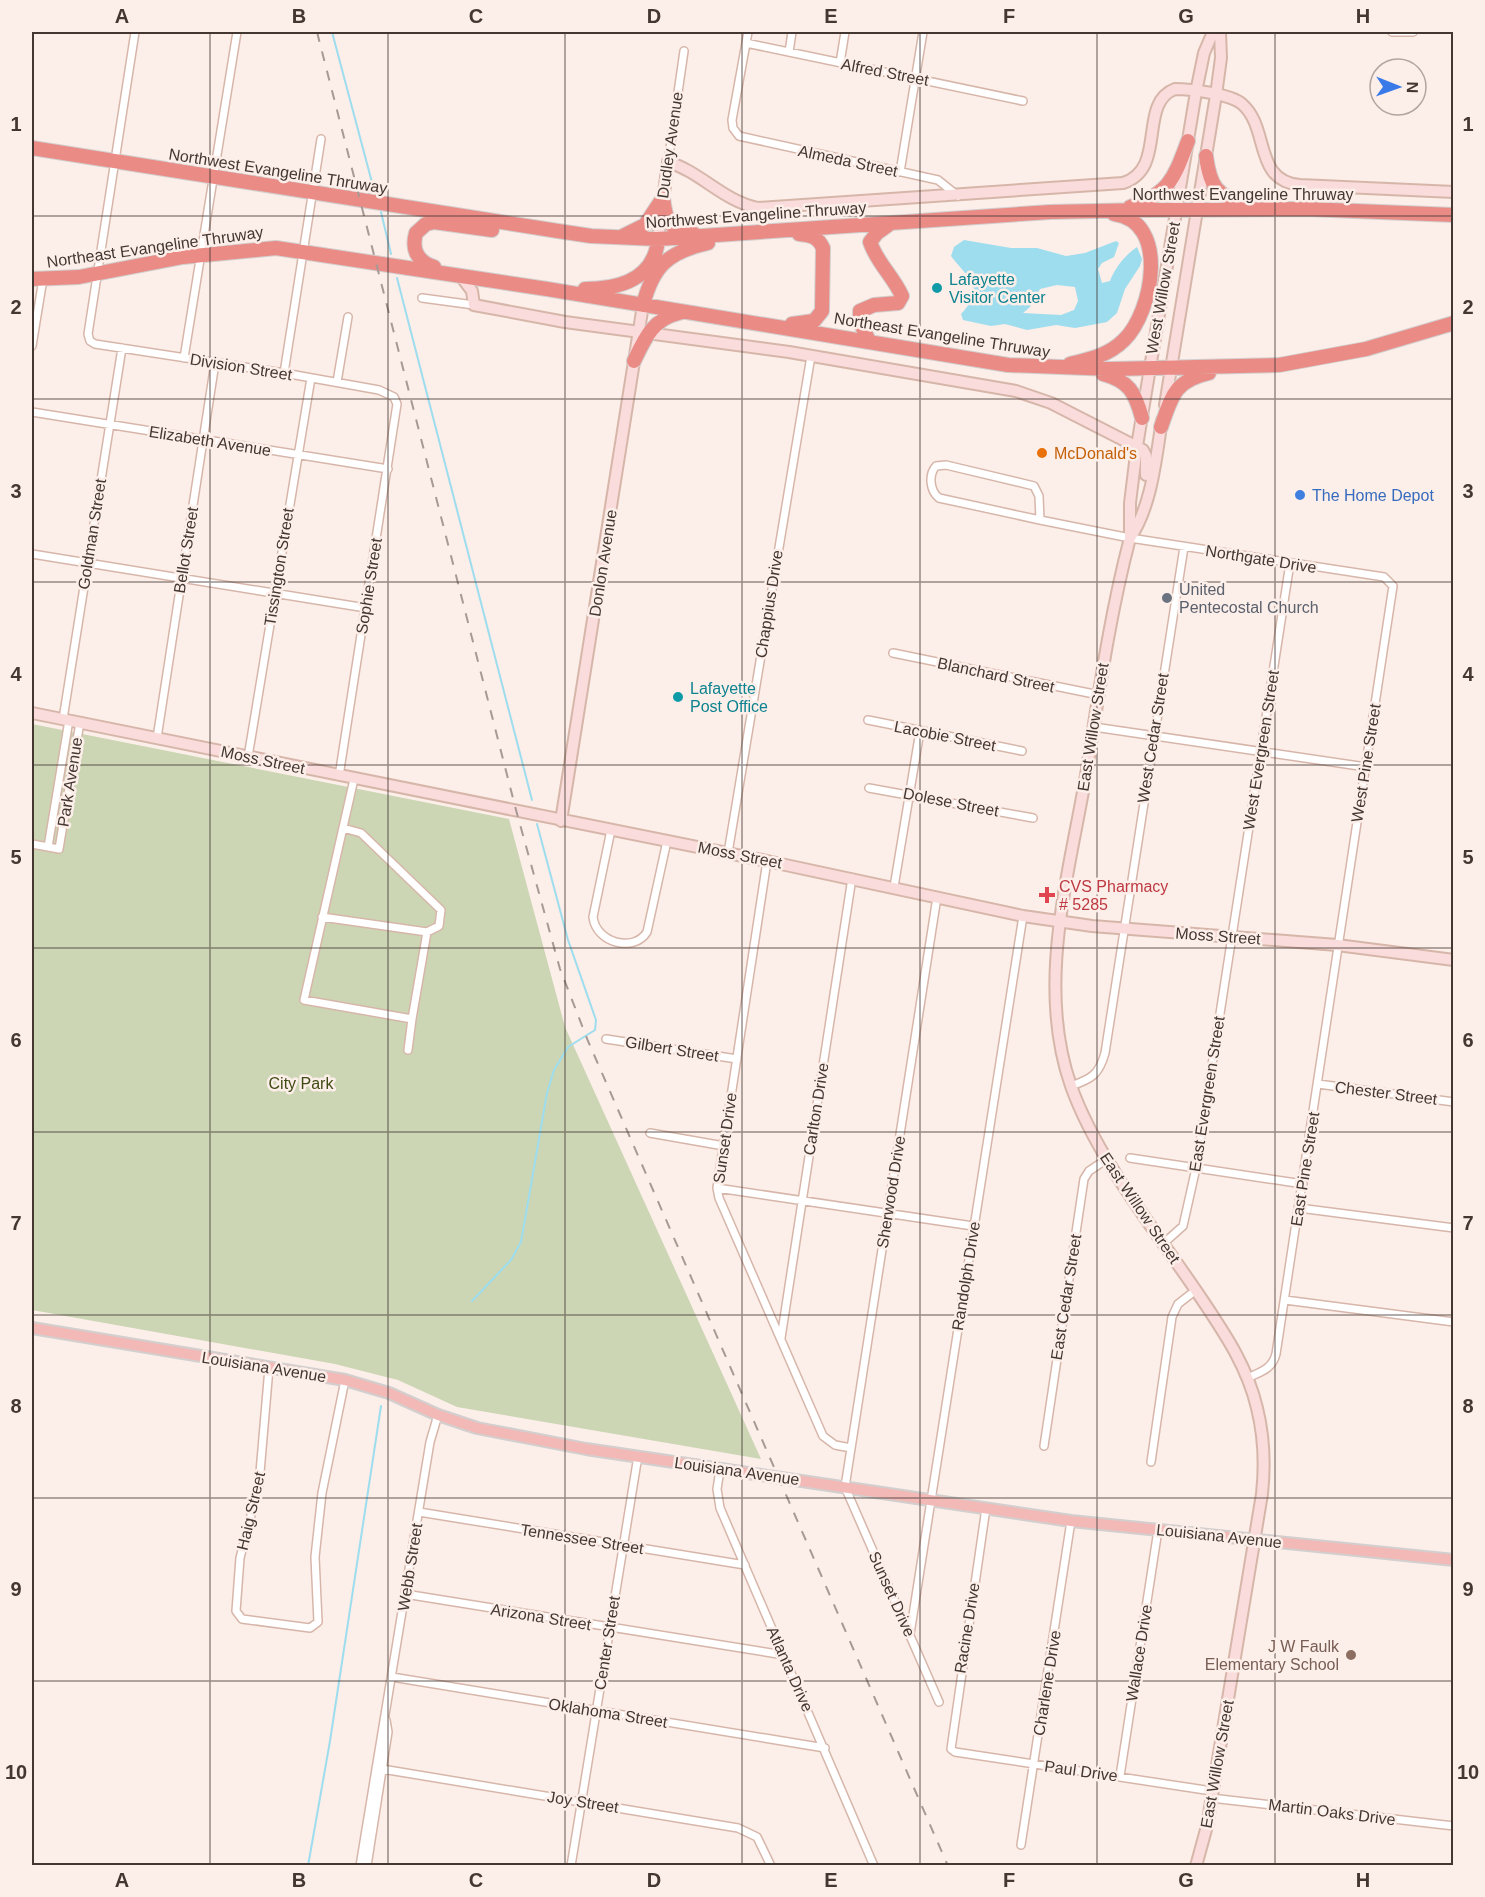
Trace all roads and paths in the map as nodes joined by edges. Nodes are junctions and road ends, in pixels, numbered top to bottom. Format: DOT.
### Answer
graph roads {
  1 [pos="135,32"];
  2 [pos="237,32"];
  3 [pos="748,32"];
  4 [pos="792,32"];
  5 [pos="845,32"];
  6 [pos="923,32"];
  7 [pos="1213,32"];
  8 [pos="1220,32"];
  9 [pos="1392,32"];
  10 [pos="1413,32"];
  11 [pos="746,43"];
  12 [pos="684,51"];
  13 [pos="789,52"];
  14 [pos="840,63"];
  15 [pos="916,78"];
  16 [pos="1196,92"];
  17 [pos="1216,95"];
  18 [pos="1023,101"];
  19 [pos="321,139"];
  20 [pos="1188,141"];
  21 [pos="32,148"];
  22 [pos="1206,156"];
  23 [pos="114,162"];
  24 [pos="668,162"];
  25 [pos="900,172"];
  26 [pos="213,178"];
  27 [pos="313,192"];
  28 [pos="1454,192"];
  29 [pos="958,196"];
  30 [pos="663,198"];
  31 [pos="1255,209"];
  32 [pos="1176,210"];
  33 [pos="1197,210"];
  34 [pos="1093,211"];
  35 [pos="1118,211"];
  36 [pos="1454,216"];
  37 [pos="893,222"];
  38 [pos="781,232"];
  39 [pos="569,233"];
  40 [pos="763,233"];
  41 [pos="711,237"];
  42 [pos="615,238"];
  43 [pos="658,239"];
  44 [pos="303,251"];
  45 [pos="201,255"];
  46 [pos="97,274"];
  47 [pos="460,275"];
  48 [pos="37,279"];
  49 [pos="547,288"];
  50 [pos="422,298"];
  51 [pos="474,305"];
  52 [pos="643,305"];
  53 [pos="683,312"];
  54 [pos="348,317"];
  55 [pos="1454,322"];
  56 [pos="778,326"];
  57 [pos="644,332"];
  58 [pos="869,340"];
  59 [pos="32,346"];
  60 [pos="122,348"];
  61 [pos="811,356"];
  62 [pos="184,358"];
  63 [pos="634,361"];
  64 [pos="215,363"];
  65 [pos="1231,368"];
  66 [pos="1048,369"];
  67 [pos="1086,369"];
  68 [pos="1150,369"];
  69 [pos="1172,369"];
  70 [pos="284,373"];
  71 [pos="311,378"];
  72 [pos="337,382"];
  73 [pos="394,397"];
  74 [pos="32,412"];
  75 [pos="1142,418"];
  76 [pos="110,425"];
  77 [pos="1161,427"];
  78 [pos="203,440"];
  79 [pos="1137,446"];
  80 [pos="298,455"];
  81 [pos="388,470"];
  82 [pos="1147,496"];
  83 [pos="1040,520"];
  84 [pos="1130,538"];
  85 [pos="1184,547"];
  86 [pos="32,554"];
  87 [pos="87,563"];
  88 [pos="1290,563"];
  89 [pos="182,579"];
  90 [pos="1391,582"];
  91 [pos="275,594"];
  92 [pos="366,608"];
  93 [pos="893,653"];
  94 [pos="1099,695"];
  95 [pos="32,713"];
  96 [pos="66,720"];
  97 [pos="868,720"];
  98 [pos="80,722"];
  99 [pos="1094,727"];
  100 [pos="920,731"];
  101 [pos="157,738"];
  102 [pos="1154,738"];
  103 [pos="1022,751"];
  104 [pos="1260,754"];
  105 [pos="248,758"];
  106 [pos="1366,767"];
  107 [pos="339,776"];
  108 [pos="354,779"];
  109 [pos="869,788"];
  110 [pos="909,794"];
  111 [pos="1033,818"];
  112 [pos="561,821"];
  113 [pos="343,828"];
  114 [pos="611,830"];
  115 [pos="667,841"];
  116 [pos="32,844"];
  117 [pos="48,847"];
  118 [pos="728,853"];
  119 [pos="767,861"];
  120 [pos="852,878"];
  121 [pos="894,887"];
  122 [pos="937,897"];
  123 [pos="1023,916"];
  124 [pos="322,917"];
  125 [pos="1061,923"];
  126 [pos="1124,929"];
  127 [pos="427,932"];
  128 [pos="1232,936"];
  129 [pos="1337,945"];
  130 [pos="1454,960"];
  131 [pos="412,1019"];
  132 [pos="606,1039"];
  133 [pos="408,1050"];
  134 [pos="737,1059"];
  135 [pos="1318,1084"];
  136 [pos="1071,1086"];
  137 [pos="1454,1102"];
  138 [pos="650,1133"];
  139 [pos="724,1146"];
  140 [pos="1130,1158"];
  141 [pos="1107,1159"];
  142 [pos="1196,1168"];
  143 [pos="1303,1184"];
  144 [pos="717,1188"];
  145 [pos="802,1201"];
  146 [pos="1299,1208"];
  147 [pos="888,1213"];
  148 [pos="973,1226"];
  149 [pos="1454,1228"];
  150 [pos="1164,1243"];
  151 [pos="1196,1290"];
  152 [pos="1285,1300"];
  153 [pos="1454,1322"];
  154 [pos="32,1328"];
  155 [pos="780,1340"];
  156 [pos="269,1368"];
  157 [pos="1247,1378"];
  158 [pos="345,1380"];
  159 [pos="438,1415"];
  160 [pos="1044,1446"];
  161 [pos="851,1448"];
  162 [pos="638,1456"];
  163 [pos="1151,1462"];
  164 [pos="720,1470"];
  165 [pos="845,1487"];
  166 [pos="931,1500"];
  167 [pos="986,1508"];
  168 [pos="419,1512"];
  169 [pos="1071,1521"];
  170 [pos="1158,1530"];
  171 [pos="1255,1539"];
  172 [pos="623,1546"];
  173 [pos="1454,1560"];
  174 [pos="745,1564"];
  175 [pos="405,1594"];
  176 [pos="609,1628"];
  177 [pos="910,1635"];
  178 [pos="784,1655"];
  179 [pos="392,1677"];
  180 [pos="939,1702"];
  181 [pos="596,1712"];
  182 [pos="825,1748"];
  183 [pos="951,1749"];
  184 [pos="1034,1765"];
  185 [pos="379,1769"];
  186 [pos="1120,1776"];
  187 [pos="1212,1794"];
  188 [pos="581,1802"];
  189 [pos="1454,1826"];
  190 [pos="1021,1845"];
  191 [pos="360,1866"];
  192 [pos="367,1866"];
  193 [pos="571,1866"];
  194 [pos="771,1866"];
  195 [pos="874,1866"];
  196 [pos="1196,1866"];
  1 -- 23 [label="street"];
  2 -- 26 [label="street"];
  3 -- 11 [label="street"];
  4 -- 13 [label="street"];
  5 -- 14 [label="street"];
  6 -- 15 [label="street"];
  7 -- 16 [label="main road, West Willow Street"];
  8 -- 17 [label="main road, West Willow Street"];
  9 -- 10 [label="street"];
  11 -- 13 [label="street, Alfred Street"];
  11 -- 25 [label="street, Almeda Street"];
  12 -- 24 [label="street, Dudley Avenue"];
  13 -- 14 [label="street, Alfred Street"];
  14 -- 15 [label="street, Alfred Street"];
  15 -- 18 [label="street, Alfred Street"];
  15 -- 25 [label="street"];
  16 -- 17 [label="main road, Northwest Evangeline Thruway"];
  16 -- 20 [label="main road, West Willow Street"];
  16 -- 29 [label="main road, Northwest Evangeline Thruway"];
  17 -- 22 [label="main road, West Willow Street"];
  17 -- 28 [label="main road, Northwest Evangeline Thruway"];
  19 -- 27 [label="street"];
  20 -- 32 [label="main road, West Willow Street"];
  20 -- 35 [label="highway"];
  21 -- 23 [label="highway, Northwest Evangeline Thruway"];
  22 -- 31 [label="highway"];
  22 -- 33 [label="main road, West Willow Street"];
  23 -- 26 [label="highway, Northwest Evangeline Thruway"];
  23 -- 46 [label="street"];
  24 -- 29 [label="main road, Northwest Evangeline Thruway"];
  24 -- 30 [label="main road, Dudley Avenue"];
  25 -- 29 [label="street, Almeda Street"];
  26 -- 27 [label="highway, Northwest Evangeline Thruway"];
  26 -- 45 [label="street"];
  27 -- 39 [label="highway, Northwest Evangeline Thruway"];
  27 -- 44 [label="street"];
  30 -- 41 [label="highway"];
  30 -- 42 [label="highway"];
  30 -- 43 [label="main road, Dudley Avenue"];
  31 -- 33 [label="highway, Northwest Evangeline Thruway"];
  31 -- 36 [label="highway, Northwest Evangeline Thruway"];
  32 -- 33 [label="highway, Northwest Evangeline Thruway"];
  32 -- 35 [label="highway, Northwest Evangeline Thruway"];
  32 -- 68 [label="main road, West Willow Street"];
  33 -- 69 [label="main road, West Willow Street"];
  34 -- 35 [label="highway, Northwest Evangeline Thruway"];
  34 -- 37 [label="highway, Northwest Evangeline Thruway"];
  34 -- 66 [label="highway"];
  37 -- 38 [label="highway, Northwest Evangeline Thruway"];
  37 -- 58 [label="highway"];
  38 -- 40 [label="highway, Northwest Evangeline Thruway"];
  38 -- 56 [label="highway"];
  39 -- 42 [label="highway, Northwest Evangeline Thruway"];
  39 -- 47 [label="highway"];
  40 -- 41 [label="highway, Northwest Evangeline Thruway"];
  40 -- 52 [label="highway"];
  41 -- 43 [label="highway, Northwest Evangeline Thruway"];
  42 -- 43 [label="highway, Northwest Evangeline Thruway"];
  43 -- 49 [label="highway"];
  44 -- 45 [label="highway, Northeast Evangeline Thruway"];
  44 -- 47 [label="highway, Northeast Evangeline Thruway"];
  44 -- 70 [label="street"];
  45 -- 46 [label="highway, Northeast Evangeline Thruway"];
  45 -- 62 [label="street"];
  46 -- 48 [label="highway, Northeast Evangeline Thruway"];
  46 -- 60 [label="street, Division Street"];
  47 -- 49 [label="highway, Northeast Evangeline Thruway"];
  47 -- 51 [label="main road"];
  48 -- 59 [label="street"];
  49 -- 52 [label="highway, Northeast Evangeline Thruway"];
  50 -- 51 [label="street"];
  51 -- 57 [label="main road"];
  52 -- 53 [label="highway, Northeast Evangeline Thruway"];
  52 -- 57 [label="main road"];
  53 -- 56 [label="highway, Northeast Evangeline Thruway"];
  53 -- 57 [label="highway"];
  54 -- 72 [label="street"];
  55 -- 65 [label="highway, Northeast Evangeline Thruway"];
  56 -- 58 [label="highway, Northeast Evangeline Thruway"];
  57 -- 61 [label="main road"];
  57 -- 63 [label="highway"];
  58 -- 66 [label="highway, Northeast Evangeline Thruway"];
  60 -- 62 [label="street, Division Street"];
  60 -- 76 [label="street, Goldman Street"];
  61 -- 79 [label="main road"];
  61 -- 118 [label="street, Chappius Drive"];
  62 -- 64 [label="street, Division Street"];
  63 -- 112 [label="main road, Donlon Avenue"];
  64 -- 70 [label="street, Division Street"];
  64 -- 78 [label="street, Bellot Street"];
  65 -- 69 [label="highway, Northeast Evangeline Thruway"];
  65 -- 77 [label="highway"];
  66 -- 67 [label="highway, Northeast Evangeline Thruway"];
  67 -- 68 [label="highway, Northeast Evangeline Thruway"];
  67 -- 75 [label="highway"];
  68 -- 69 [label="highway, Northeast Evangeline Thruway"];
  68 -- 75 [label="main road, East Willow Street"];
  69 -- 77 [label="main road, East Willow Street"];
  70 -- 71 [label="street, Division Street"];
  71 -- 72 [label="street, Division Street"];
  71 -- 80 [label="street, Tissington Street"];
  72 -- 73 [label="street, Division Street"];
  73 -- 81 [label="street, Sophie Street"];
  74 -- 76 [label="street, Elizabeth Avenue"];
  75 -- 79 [label="main road, East Willow Street"];
  76 -- 78 [label="street, Elizabeth Avenue"];
  76 -- 87 [label="street, Goldman Street"];
  77 -- 82 [label="main road, East Willow Street"];
  78 -- 80 [label="street, Elizabeth Avenue"];
  78 -- 89 [label="street, Bellot Street"];
  79 -- 82 [label="main road"];
  79 -- 84 [label="main road, East Willow Street"];
  80 -- 81 [label="street, Elizabeth Avenue"];
  80 -- 91 [label="street, Tissington Street"];
  81 -- 92 [label="street, Sophie Street"];
  82 -- 84 [label="main road, East Willow Street"];
  83 -- 83 [label="street, Northgate Drive"];
  83 -- 84 [label="street, Northgate Drive"];
  84 -- 85 [label="street, Northgate Drive"];
  84 -- 94 [label="main road, East Willow Street"];
  85 -- 88 [label="street, Northgate Drive"];
  85 -- 102 [label="street, West Cedar Street"];
  86 -- 87 [label="street"];
  87 -- 89 [label="street"];
  87 -- 96 [label="street, Goldman Street"];
  88 -- 90 [label="street, Northgate Drive"];
  88 -- 104 [label="street, West Evergreen Street"];
  89 -- 91 [label="street"];
  89 -- 101 [label="street, Bellot Street"];
  90 -- 106 [label="street, West Pine Street"];
  91 -- 92 [label="street"];
  91 -- 105 [label="street, Tissington Street"];
  92 -- 107 [label="street, Sophie Street"];
  93 -- 94 [label="street, Blanchard Street"];
  94 -- 99 [label="main road, East Willow Street"];
  95 -- 96 [label="main road, Moss Street"];
  96 -- 98 [label="main road, Moss Street"];
  96 -- 117 [label="street, Goldman Street"];
  97 -- 100 [label="street, Lacobie Street"];
  98 -- 101 [label="main road, Moss Street"];
  98 -- 117 [label="street, Park Avenue"];
  99 -- 102 [label="street"];
  99 -- 125 [label="main road, East Willow Street"];
  100 -- 103 [label="street, Lacobie Street"];
  100 -- 110 [label="street"];
  101 -- 105 [label="main road, Moss Street"];
  102 -- 104 [label="street"];
  102 -- 126 [label="street, West Cedar Street"];
  104 -- 106 [label="street"];
  104 -- 128 [label="street, West Evergreen Street"];
  105 -- 107 [label="main road, Moss Street"];
  106 -- 129 [label="street, West Pine Street"];
  107 -- 108 [label="main road, Moss Street"];
  108 -- 112 [label="main road, Moss Street"];
  108 -- 113 [label="street"];
  109 -- 110 [label="street, Dolese Street"];
  110 -- 111 [label="street, Dolese Street"];
  110 -- 121 [label="street"];
  112 -- 114 [label="main road, Moss Street"];
  113 -- 124 [label="street"];
  113 -- 127 [label="street"];
  114 -- 115 [label="main road, Moss Street"];
  114 -- 115 [label="street"];
  115 -- 118 [label="main road, Moss Street"];
  116 -- 117 [label="street, Park Avenue"];
  118 -- 119 [label="main road, Moss Street"];
  119 -- 120 [label="main road, Moss Street"];
  119 -- 134 [label="street, Sunset Drive"];
  120 -- 121 [label="main road, Moss Street"];
  120 -- 145 [label="street, Carlton Drive"];
  121 -- 122 [label="main road, Moss Street"];
  122 -- 123 [label="main road, Moss Street"];
  122 -- 147 [label="street, Sherwood Drive"];
  123 -- 125 [label="main road, Moss Street"];
  123 -- 148 [label="street, Randolph Drive"];
  124 -- 127 [label="street"];
  124 -- 131 [label="street"];
  125 -- 126 [label="main road, Moss Street"];
  125 -- 136 [label="main road, East Willow Street"];
  126 -- 128 [label="main road, Moss Street"];
  126 -- 136 [label="street"];
  127 -- 131 [label="street"];
  128 -- 129 [label="main road, Moss Street"];
  128 -- 142 [label="street, East Evergreen Street"];
  129 -- 130 [label="main road, Moss Street"];
  129 -- 135 [label="street, East Pine Street"];
  131 -- 133 [label="street"];
  132 -- 134 [label="street, Gilbert Street"];
  134 -- 139 [label="street, Sunset Drive"];
  135 -- 137 [label="street, Chester Street"];
  135 -- 143 [label="street, East Pine Street"];
  136 -- 141 [label="main road, East Willow Street"];
  138 -- 139 [label="street"];
  139 -- 144 [label="street, Sunset Drive"];
  140 -- 142 [label="street"];
  141 -- 150 [label="main road, East Willow Street"];
  141 -- 160 [label="street, East Cedar Street"];
  142 -- 143 [label="street"];
  142 -- 150 [label="street, East Evergreen Street"];
  143 -- 146 [label="street, East Pine Street"];
  144 -- 145 [label="street"];
  144 -- 155 [label="street, Sunset Drive"];
  145 -- 147 [label="street"];
  145 -- 155 [label="street, Carlton Drive"];
  146 -- 149 [label="street"];
  146 -- 152 [label="street, East Pine Street"];
  147 -- 148 [label="street"];
  147 -- 161 [label="street, Sherwood Drive"];
  148 -- 166 [label="street, Randolph Drive"];
  150 -- 151 [label="main road, East Willow Street"];
  151 -- 157 [label="main road, East Willow Street"];
  151 -- 163 [label="street"];
  152 -- 153 [label="street"];
  152 -- 157 [label="street, East Pine Street"];
  154 -- 156 [label="main road, Louisiana Avenue"];
  155 -- 161 [label="street, Sunset Drive"];
  156 -- 158 [label="main road, Louisiana Avenue"];
  156 -- 158 [label="street, Haig Street"];
  157 -- 171 [label="main road, East Willow Street"];
  158 -- 159 [label="main road, Louisiana Avenue"];
  159 -- 162 [label="main road, Louisiana Avenue"];
  159 -- 168 [label="street, Webb Street"];
  161 -- 165 [label="street, Sherwood Drive"];
  162 -- 164 [label="main road, Louisiana Avenue"];
  162 -- 172 [label="street, Center Street"];
  164 -- 165 [label="main road, Louisiana Avenue"];
  164 -- 174 [label="street, Atlanta Drive"];
  165 -- 166 [label="main road, Louisiana Avenue"];
  165 -- 177 [label="street, Sunset Drive"];
  166 -- 167 [label="main road, Louisiana Avenue"];
  166 -- 177 [label="street, Randolph Drive"];
  167 -- 169 [label="main road, Louisiana Avenue"];
  167 -- 183 [label="street, Racine Drive"];
  168 -- 172 [label="street, Tennessee Street"];
  168 -- 175 [label="street, Webb Street"];
  169 -- 170 [label="main road, Louisiana Avenue"];
  169 -- 184 [label="street, Charlene Drive"];
  170 -- 171 [label="main road, Louisiana Avenue"];
  170 -- 186 [label="street, Wallace Drive"];
  171 -- 173 [label="main road, Louisiana Avenue"];
  171 -- 187 [label="main road, East Willow Street"];
  172 -- 174 [label="street, Tennessee Street"];
  172 -- 176 [label="street, Center Street"];
  174 -- 178 [label="street, Atlanta Drive"];
  175 -- 176 [label="street, Arizona Street"];
  175 -- 179 [label="street, Webb Street"];
  176 -- 178 [label="street, Arizona Street"];
  176 -- 181 [label="street, Center Street"];
  177 -- 180 [label="street, Sunset Drive"];
  178 -- 182 [label="street, Atlanta Drive"];
  179 -- 181 [label="street, Oklahoma Street"];
  179 -- 185 [label="street, Webb Street"];
  181 -- 182 [label="street, Oklahoma Street"];
  181 -- 188 [label="street, Center Street"];
  182 -- 195 [label="street, Atlanta Drive"];
  183 -- 184 [label="street, Paul Drive"];
  184 -- 186 [label="street, Paul Drive"];
  184 -- 190 [label="street, Charlene Drive"];
  185 -- 188 [label="street, Joy Street"];
  185 -- 191 [label="street, Webb Street"];
  185 -- 192 [label="street, Webb Street"];
  186 -- 187 [label="street, Paul Drive"];
  187 -- 189 [label="street, Martin Oaks Drive"];
  187 -- 196 [label="main road, East Willow Street"];
  188 -- 193 [label="street, Center Street"];
  188 -- 194 [label="street, Joy Street"];
}
